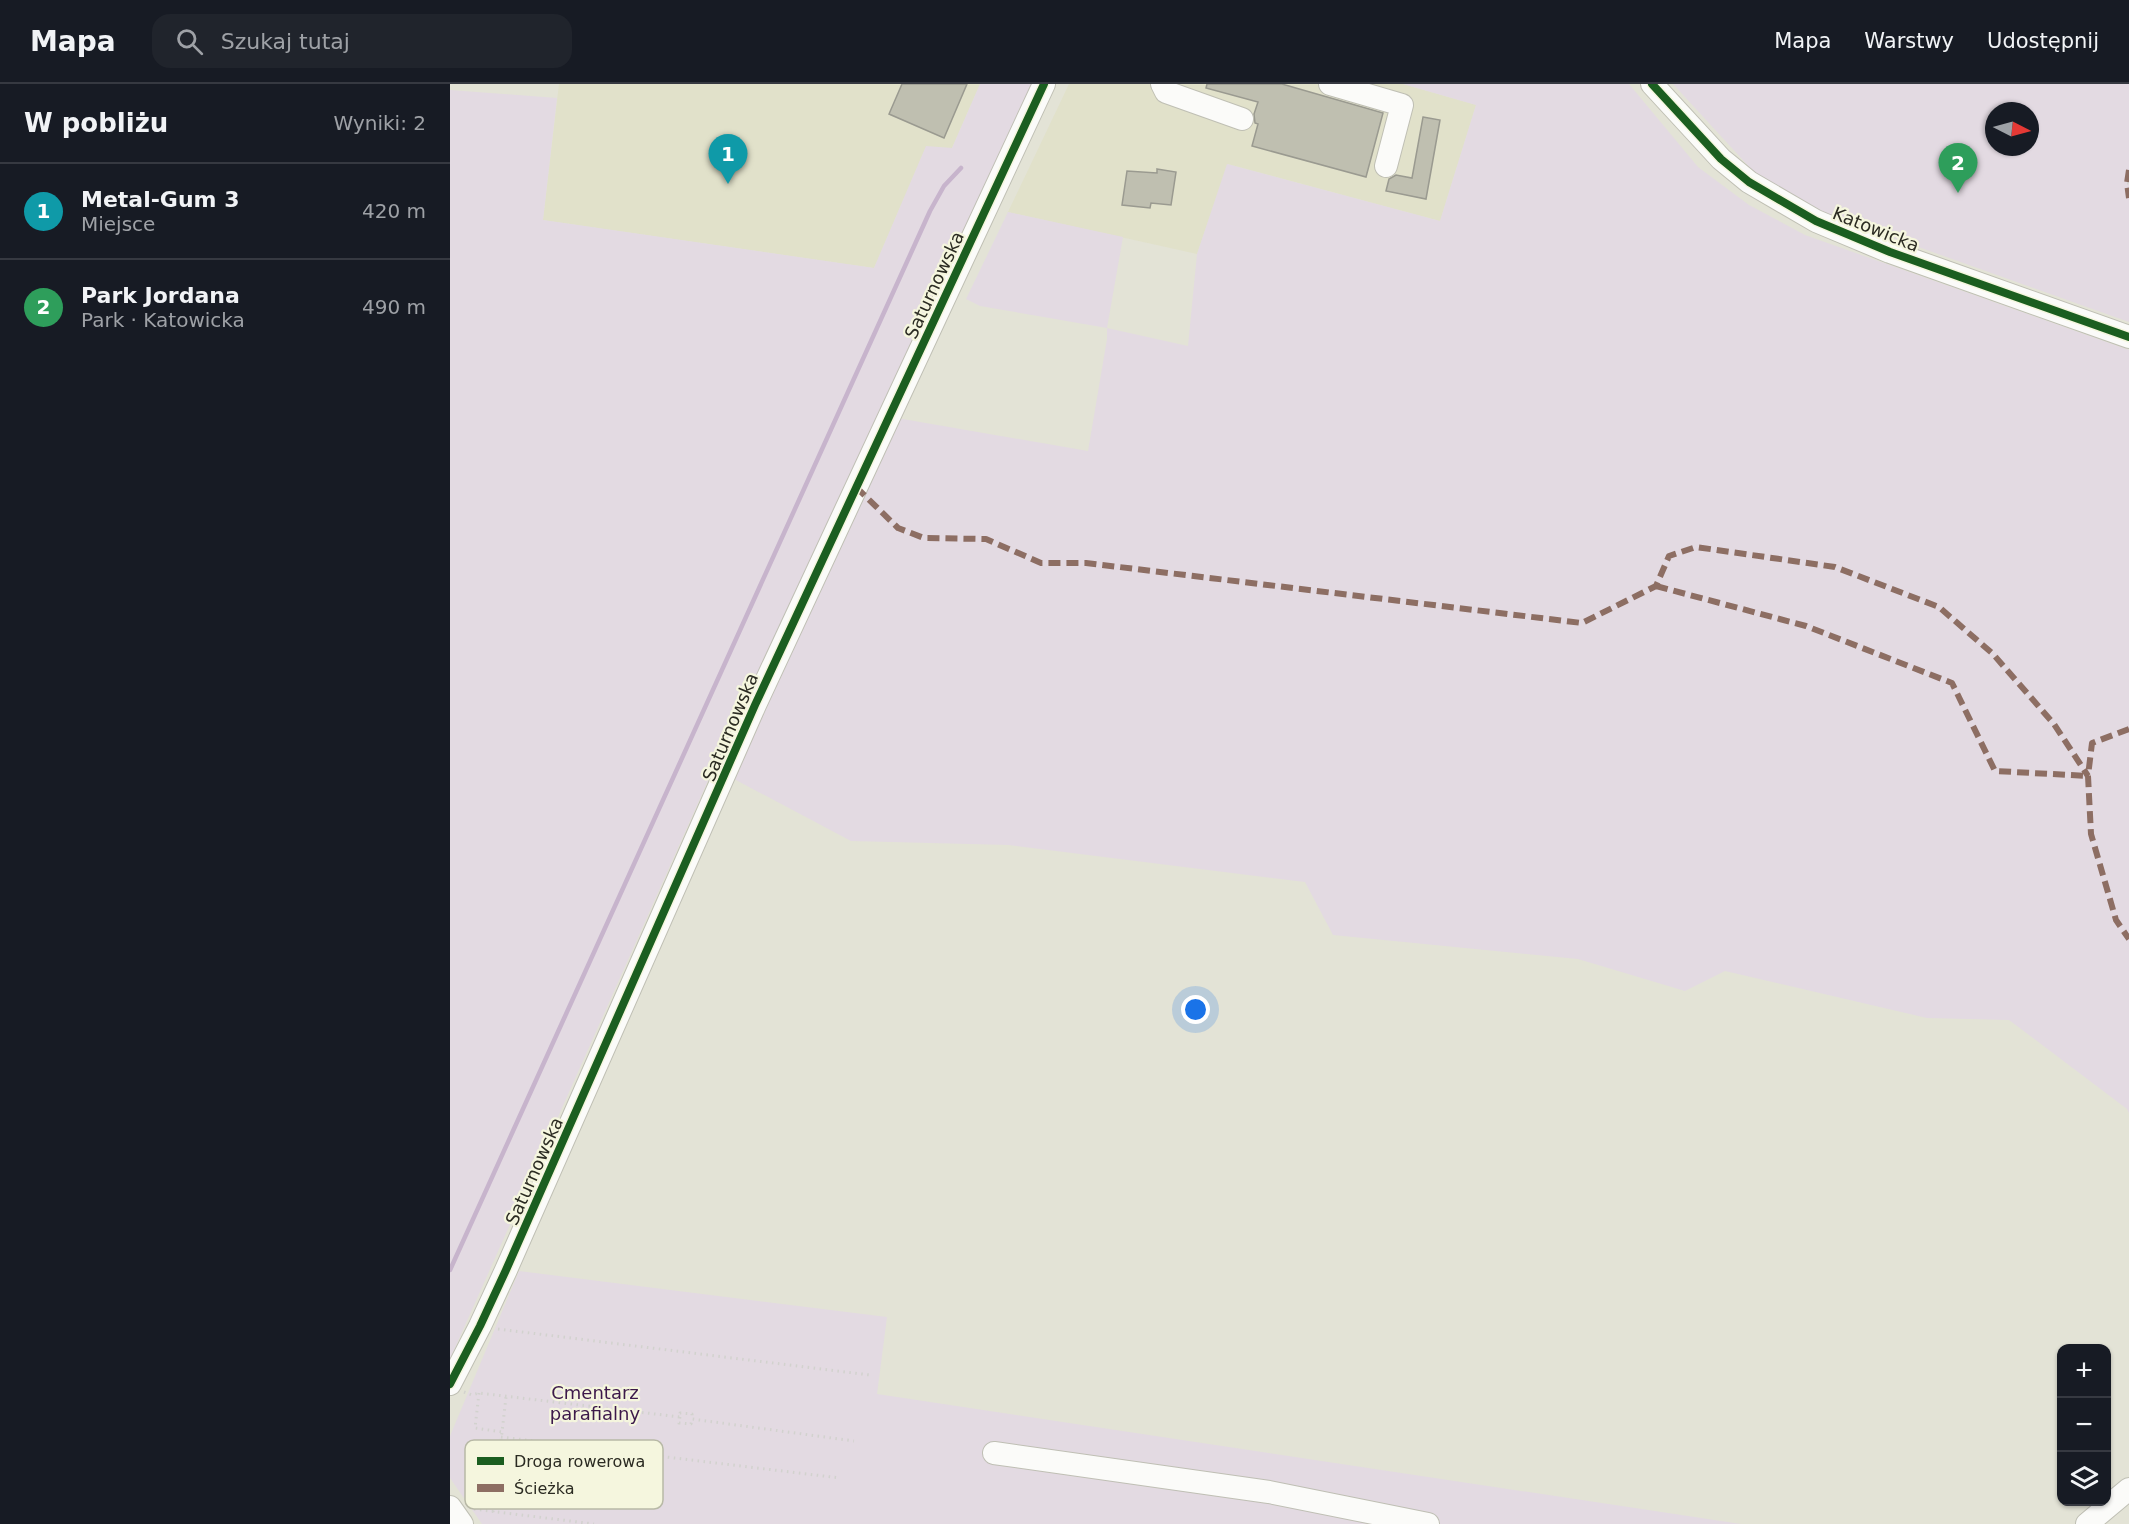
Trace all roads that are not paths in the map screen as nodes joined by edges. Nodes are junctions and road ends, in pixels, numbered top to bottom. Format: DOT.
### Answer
graph roads {
  1 [pos="1044,84"];
  2 [pos="1162,84"];
  3 [pos="1330,84"];
  4 [pos="1652,84"];
  5 [pos="1242,118"];
  6 [pos="1386,166"];
  7 [pos="2129,337"];
  8 [pos="450,1384"];
  9 [pos="994,1453"];
  10 [pos="2129,1490"];
  11 [pos="1428,1524"];
  12 [pos="2087,1524"];
  1 -- 8 [label="street, Saturnowska"];
  2 -- 5 [label="street"];
  3 -- 6 [label="street"];
  4 -- 7 [label="street, Katowicka"];
  9 -- 11 [label="street"];
  10 -- 12 [label="street"];
}
